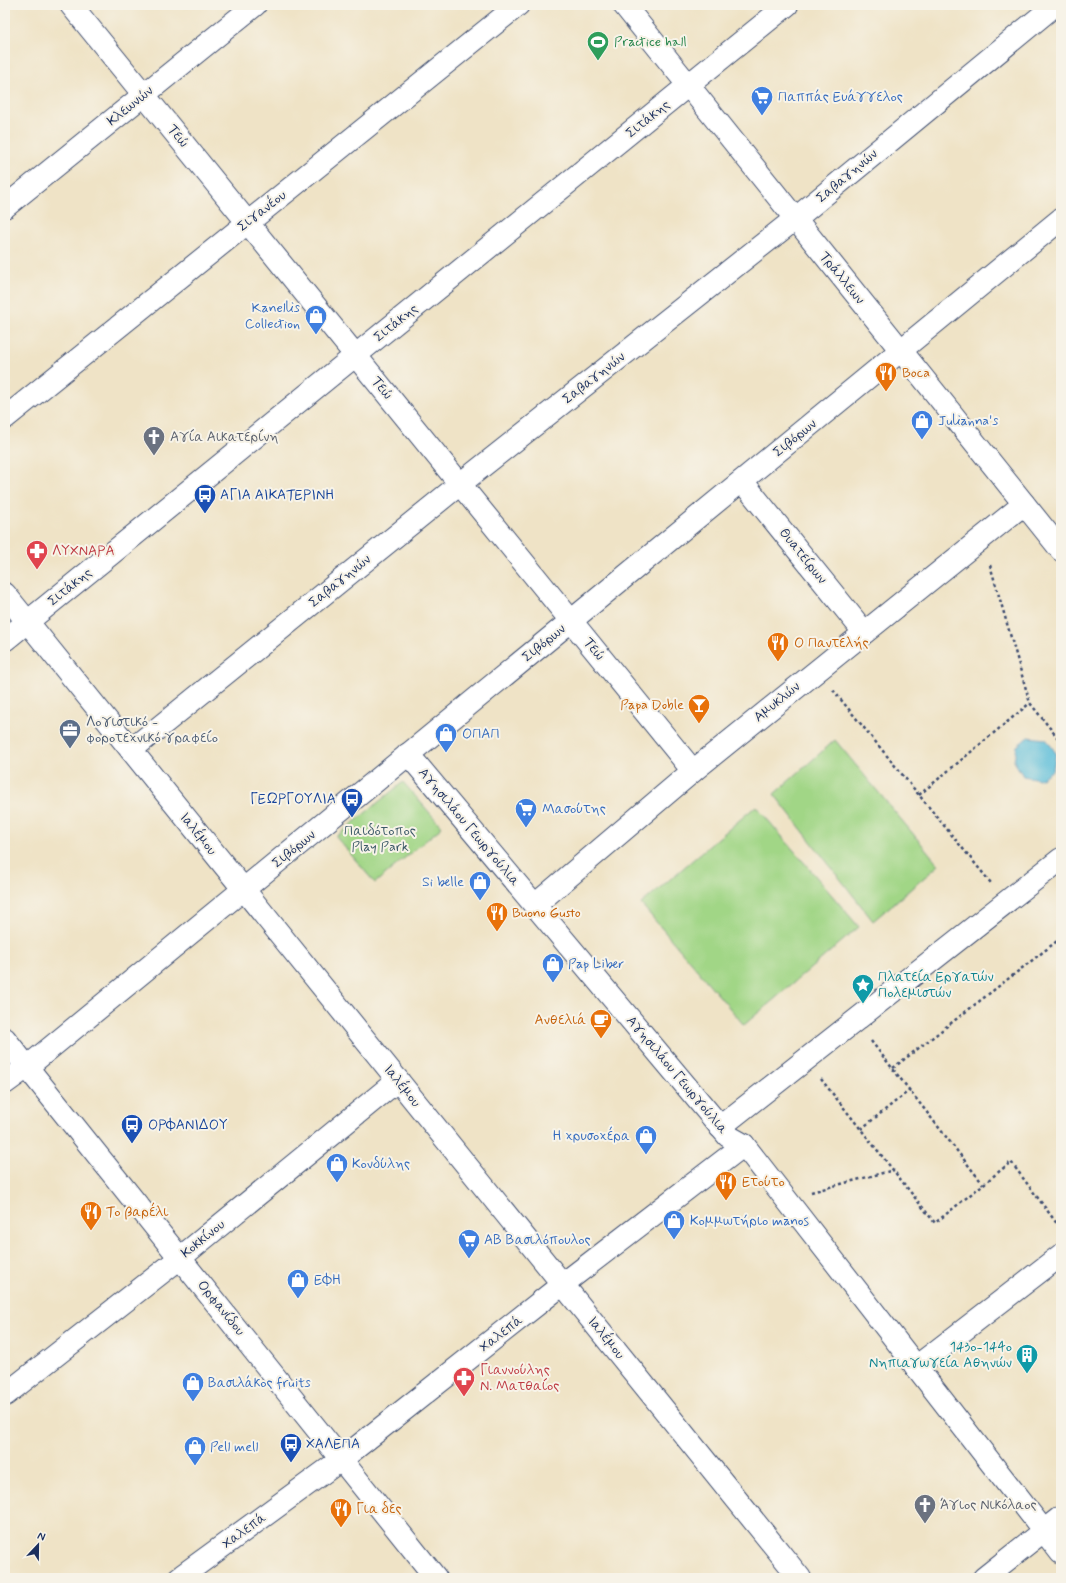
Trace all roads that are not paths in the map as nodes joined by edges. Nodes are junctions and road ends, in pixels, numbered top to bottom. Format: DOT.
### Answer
graph roads {
  1 [pos="71,5"];
  2 [pos="255,5"];
  3 [pos="518,5"];
  4 [pos="624,5"];
  5 [pos="787,5"];
  6 [pos="1055,5"];
  7 [pos="688,86"];
  8 [pos="144,95"];
  9 [pos="5,207"];
  10 [pos="795,219"];
  11 [pos="1061,219"];
  12 [pos="247,222"];
  13 [pos="901,351"];
  14 [pos="356,356"];
  15 [pos="5,418"];
  16 [pos="742,481"];
  17 [pos="460,484"];
  18 [pos="1024,504"];
  19 [pos="1060,546"];
  20 [pos="5,594"];
  21 [pos="571,621"];
  22 [pos="28,622"];
  23 [pos="864,632"];
  24 [pos="5,640"];
  25 [pos="131,750"];
  26 [pos="408,754"];
  27 [pos="693,771"];
  28 [pos="1061,859"];
  29 [pos="243,890"];
  30 [pos="535,905"];
  31 [pos="5,1040"];
  32 [pos="27,1067"];
  33 [pos="398,1080"];
  34 [pos="5,1083"];
  35 [pos="720,1127"];
  36 [pos="744,1145"];
  37 [pos="1061,1255"];
  38 [pos="180,1258"];
  39 [pos="563,1284"];
  40 [pos="916,1367"];
  41 [pos="5,1394"];
  42 [pos="342,1459"];
  43 [pos="1061,1517"];
  44 [pos="1043,1531"];
  45 [pos="1061,1553"];
  46 [pos="179,1578"];
  47 [pos="436,1578"];
  48 [pos="800,1578"];
  49 [pos="984,1578"];
  1 -- 8 [label="street, Τεώ"];
  2 -- 8 [label="street, Κλεωνών"];
  3 -- 12 [label="street, Σιγανέου"];
  4 -- 7 [label="street, Τράλλεων"];
  5 -- 7 [label="street, Σιτάκης"];
  6 -- 10 [label="street, Σαβαγηνών"];
  7 -- 10 [label="street, Τράλλεων"];
  7 -- 14 [label="street, Σιτάκης"];
  8 -- 9 [label="street, Κλεωνών"];
  8 -- 12 [label="street, Τεώ"];
  10 -- 13 [label="street, Τράλλεων"];
  10 -- 17 [label="street, Σαβαγηνών"];
  11 -- 13 [label="street, Σιβόρων"];
  12 -- 14 [label="street, Τεώ"];
  12 -- 15 [label="street, Σιγανέου"];
  13 -- 16 [label="street, Σιβόρων"];
  13 -- 18 [label="street, Τράλλεων"];
  14 -- 17 [label="street, Τεώ"];
  14 -- 22 [label="street, Σιτάκης"];
  16 -- 21 [label="street, Σιβόρων"];
  16 -- 23 [label="street, Θυατείρων"];
  17 -- 21 [label="street, Τεώ"];
  17 -- 25 [label="street, Σαβαγηνών"];
  18 -- 19 [label="street, Τράλλεων"];
  18 -- 23 [label="street, Αμυκλών"];
  20 -- 22 [label="street, Ιαλέμου"];
  21 -- 26 [label="street, Σιβόρων"];
  21 -- 27 [label="street, Τεώ"];
  22 -- 24 [label="street, Σιτάκης"];
  22 -- 25 [label="street, Ιαλέμου"];
  23 -- 27 [label="street, Αμυκλών"];
  25 -- 29 [label="street, Ιαλέμου"];
  26 -- 29 [label="street, Σιβόρων"];
  26 -- 30 [label="street, Αγησιλάου Γεωργούλια"];
  27 -- 30 [label="street, Αμυκλών"];
  28 -- 35 [label="street"];
  29 -- 32 [label="street, Σιβόρων"];
  29 -- 33 [label="street, Ιαλέμου"];
  30 -- 35 [label="street, Αγησιλάου Γεωργούλια"];
  31 -- 32 [label="street, Ορφανίδου"];
  32 -- 34 [label="street, Σιβόρων"];
  32 -- 38 [label="street, Ορφανίδου"];
  33 -- 38 [label="street, Κοκκίνου"];
  33 -- 39 [label="street, Ιαλέμου"];
  35 -- 36 [label="street, Αγησιλάου Γεωργούλια"];
  36 -- 39 [label="street, Χαλεπά"];
  36 -- 40 [label="street, Αγησιλάου Γεωργούλια"];
  37 -- 40 [label="street"];
  38 -- 41 [label="street, Κοκκίνου"];
  38 -- 42 [label="street, Ορφανίδου"];
  39 -- 42 [label="street, Χαλεπά"];
  39 -- 48 [label="street, Ιαλέμου"];
  40 -- 44 [label="street, Αγησιλάου Γεωργούλια"];
  42 -- 46 [label="street, Χαλεπά"];
  42 -- 47 [label="street, Ορφανίδου"];
  43 -- 44 [label="street"];
  44 -- 45 [label="street, Αγησιλάου Γεωργούλια"];
  44 -- 49 [label="street"];
}
